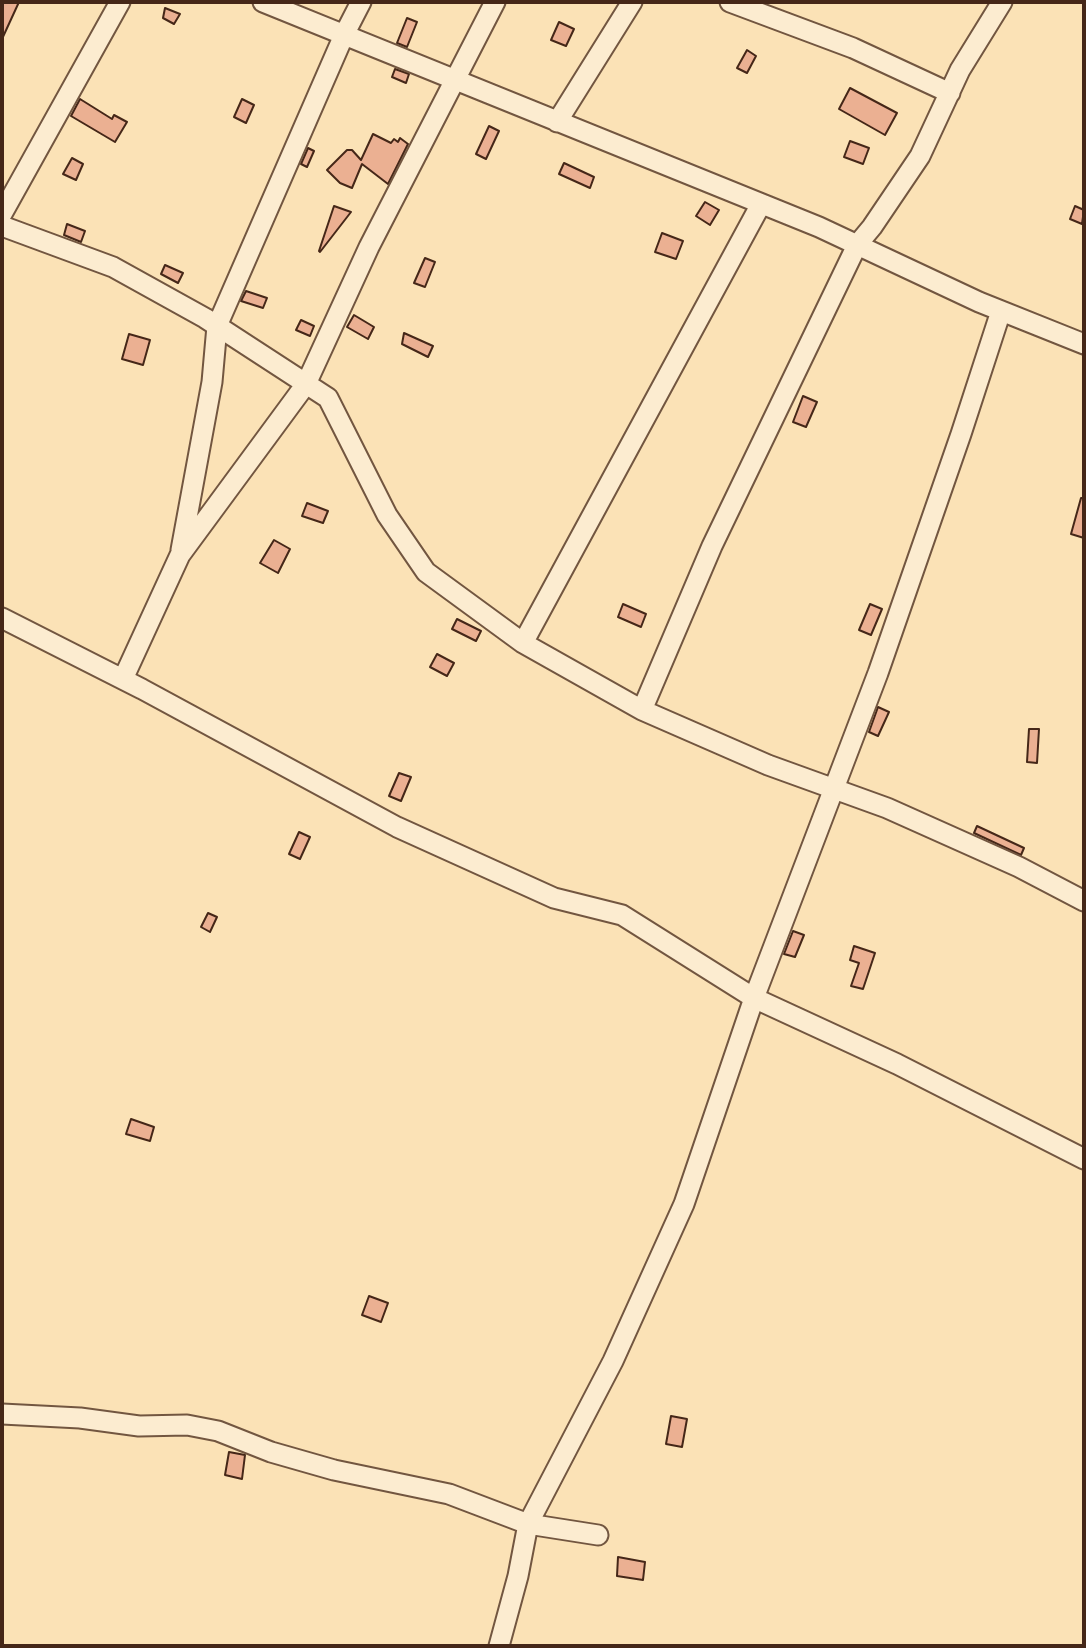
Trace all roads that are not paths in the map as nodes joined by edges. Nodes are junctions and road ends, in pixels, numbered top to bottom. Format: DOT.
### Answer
graph roads {
  1 [pos="120,2"];
  2 [pos="263,2"];
  3 [pos="361,2"];
  4 [pos="495,2"];
  5 [pos="632,2"];
  6 [pos="730,2"];
  7 [pos="1002,2"];
  8 [pos="344,35"];
  9 [pos="454,80"];
  10 [pos="950,93"];
  11 [pos="557,122"];
  12 [pos="761,204"];
  13 [pos="2,214"];
  14 [pos="2,226"];
  15 [pos="857,245"];
  16 [pos="1001,311"];
  17 [pos="217,326"];
  18 [pos="1084,344"];
  19 [pos="306,384"];
  20 [pos="180,555"];
  21 [pos="2,618"];
  22 [pos="523,643"];
  23 [pos="123,679"];
  24 [pos="642,710"];
  25 [pos="834,789"];
  26 [pos="1084,901"];
  27 [pos="754,998"];
  28 [pos="1084,1159"];
  29 [pos="2,1414"];
  30 [pos="528,1524"];
  31 [pos="598,1535"];
  32 [pos="499,1646"];
  1 -- 13 [label="street"];
  2 -- 8 [label="street"];
  3 -- 8 [label="street"];
  4 -- 9 [label="street"];
  5 -- 11 [label="street"];
  6 -- 10 [label="street"];
  7 -- 10 [label="street"];
  8 -- 9 [label="street"];
  8 -- 17 [label="street"];
  9 -- 11 [label="street"];
  9 -- 19 [label="street"];
  10 -- 15 [label="street"];
  11 -- 12 [label="street"];
  12 -- 15 [label="street"];
  12 -- 22 [label="street"];
  14 -- 17 [label="street"];
  15 -- 16 [label="street"];
  15 -- 24 [label="street"];
  16 -- 18 [label="street"];
  16 -- 25 [label="street"];
  17 -- 19 [label="street"];
  17 -- 20 [label="street"];
  19 -- 20 [label="street"];
  19 -- 22 [label="street"];
  20 -- 23 [label="street"];
  21 -- 23 [label="street"];
  22 -- 24 [label="street"];
  23 -- 27 [label="street"];
  24 -- 25 [label="street"];
  25 -- 26 [label="street"];
  25 -- 27 [label="street"];
  27 -- 28 [label="street"];
  27 -- 30 [label="street"];
  29 -- 30 [label="street"];
  30 -- 31 [label="street"];
  30 -- 32 [label="street"];
}
